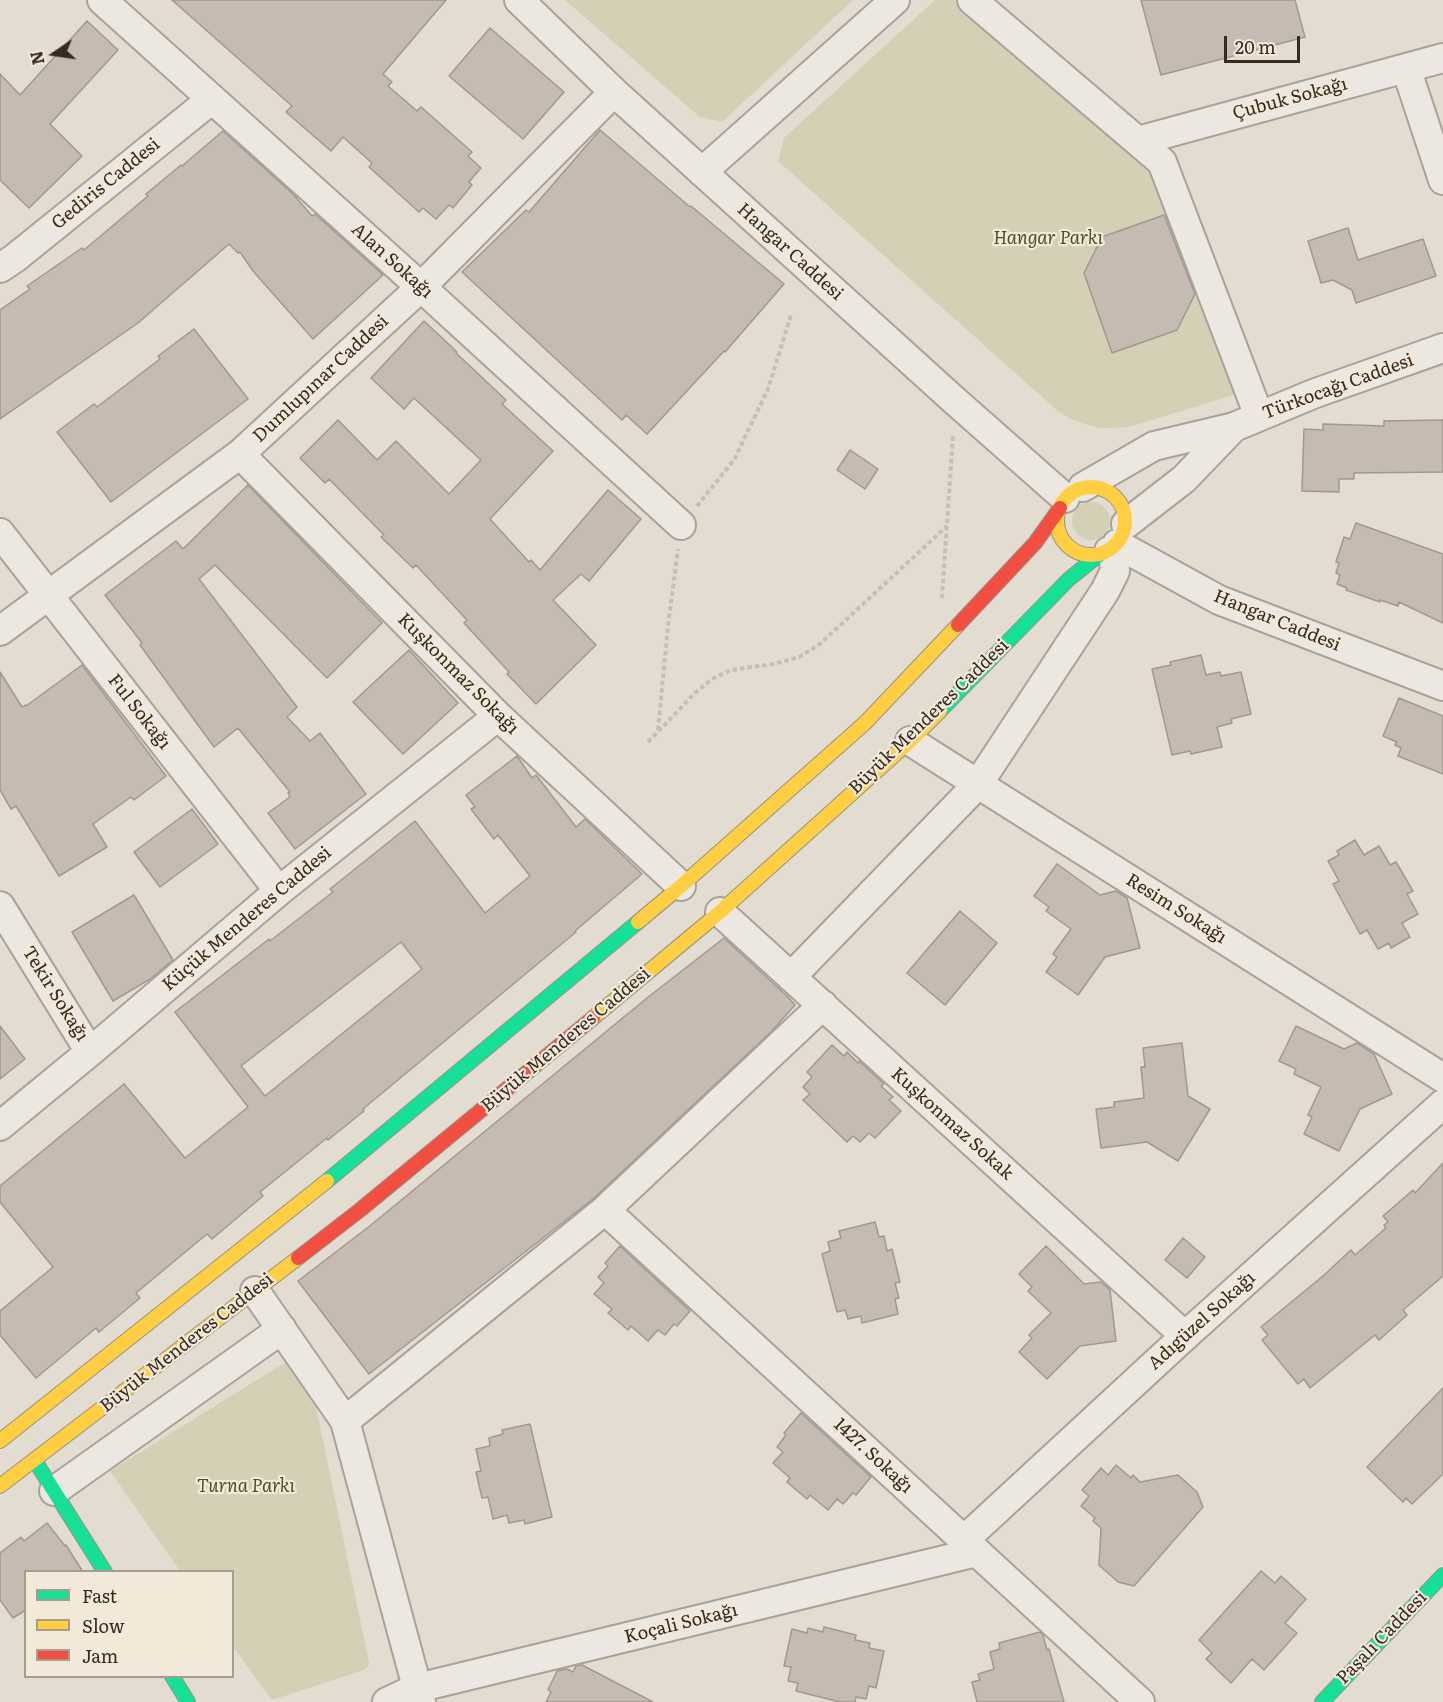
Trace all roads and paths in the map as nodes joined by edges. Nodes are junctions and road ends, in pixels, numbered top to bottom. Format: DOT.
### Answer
graph roads {
  1 [pos="102,0"];
  2 [pos="519,0"];
  3 [pos="895,0"];
  4 [pos="972,0"];
  5 [pos="1443,58"];
  6 [pos="1407,68"];
  7 [pos="614,92"];
  8 [pos="212,99"];
  9 [pos="1138,141"];
  10 [pos="702,172"];
  11 [pos="1443,180"];
  12 [pos="5,256"];
  13 [pos="421,286"];
  14 [pos="791,315"];
  15 [pos="1443,348"];
  16 [pos="955,401"];
  17 [pos="1247,421"];
  18 [pos="240,454"];
  19 [pos="1070,498"];
  20 [pos="681,525"];
  21 [pos="947,525"];
  22 [pos="0,533"];
  23 [pos="1113,543"];
  24 [pos="49,596"];
  25 [pos="941,602"];
  26 [pos="0,631"];
  27 [pos="1443,686"];
  28 [pos="498,716"];
  29 [pos="658,730"];
  30 [pos="648,741"];
  31 [pos="910,741"];
  32 [pos="978,784"];
  33 [pos="681,886"];
  34 [pos="279,891"];
  35 [pos="0,906"];
  36 [pos="720,912"];
  37 [pos="791,976"];
  38 [pos="823,1005"];
  39 [pos="90,1052"];
  40 [pos="1443,1078"];
  41 [pos="1443,1104"];
  42 [pos="0,1126"];
  43 [pos="605,1210"];
  44 [pos="255,1291"];
  45 [pos="282,1329"];
  46 [pos="1185,1336"];
  47 [pos="345,1420"];
  48 [pos="2,1436"];
  49 [pos="35,1461"];
  50 [pos="0,1486"];
  51 [pos="54,1491"];
  52 [pos="970,1546"];
  53 [pos="104,1570"];
  54 [pos="1443,1575"];
  55 [pos="173,1678"];
  56 [pos="419,1695"];
  57 [pos="188,1702"];
  58 [pos="387,1702"];
  59 [pos="1140,1702"];
  60 [pos="1322,1702"];
  1 -- 8 [label="street, Alan Sokağı"];
  2 -- 7 [label="street, Hangar Caddesi"];
  3 -- 10 [label="street"];
  4 -- 9 [label="street"];
  5 -- 6 [label="street, Çubuk Sokağı"];
  6 -- 9 [label="street, Çubuk Sokağı"];
  6 -- 11 [label="street"];
  7 -- 10 [label="street, Hangar Caddesi"];
  7 -- 13 [label="street, Dumlupınar Caddesi"];
  8 -- 12 [label="street, Gediris Caddesi"];
  8 -- 13 [label="street, Alan Sokağı"];
  9 -- 17 [label="street"];
  10 -- 16 [label="street, Hangar Caddesi"];
  13 -- 18 [label="street, Dumlupınar Caddesi"];
  13 -- 20 [label="street, Alan Sokağı"];
  14 -- 20 [label="path"];
  15 -- 17 [label="street, Türkocağı Caddesi"];
  16 -- 19 [label="street, Hangar Caddesi"];
  16 -- 21 [label="path"];
  17 -- 19 [label="street, Türkocağı Caddesi"];
  17 -- 23 [label="street, Türkocağı Caddesi"];
  18 -- 24 [label="street, Dumlupınar Caddesi"];
  18 -- 28 [label="street, Kuşkonmaz Sokağı"];
  19 -- 23 [label="street"];
  19 -- 23 [label="street"];
  19 -- 33 [label="street"];
  20 -- 29 [label="path"];
  21 -- 25 [label="path"];
  21 -- 29 [label="path"];
  22 -- 24 [label="street, Ful Sokağı"];
  23 -- 27 [label="street, Hangar Caddesi"];
  23 -- 31 [label="street, Büyük Menderes Caddesi"];
  23 -- 32 [label="street"];
  24 -- 26 [label="street, Dumlupınar Caddesi"];
  24 -- 34 [label="street, Ful Sokağı"];
  28 -- 33 [label="street, Kuşkonmaz Sokağı"];
  28 -- 34 [label="street, Küçük Menderes Caddesi"];
  29 -- 30 [label="path"];
  31 -- 32 [label="street, Resim Sokağı"];
  31 -- 36 [label="street, Büyük Menderes Caddesi"];
  32 -- 37 [label="street"];
  32 -- 40 [label="street, Resim Sokağı"];
  33 -- 48 [label="street"];
  34 -- 39 [label="street, Küçük Menderes Caddesi"];
  35 -- 39 [label="street, Tekir Sokağı"];
  36 -- 37 [label="street, Kuşkonmaz Sokak"];
  36 -- 44 [label="street, Büyük Menderes Caddesi"];
  37 -- 38 [label="street, Kuşkonmaz Sokak"];
  38 -- 43 [label="street"];
  38 -- 46 [label="street, Kuşkonmaz Sokak"];
  39 -- 42 [label="street, Küçük Menderes Caddesi"];
  41 -- 46 [label="street, Adıgüzel Sokağı"];
  43 -- 47 [label="street"];
  43 -- 52 [label="street, 1427. Sokağı"];
  44 -- 45 [label="street"];
  44 -- 49 [label="street, Büyük Menderes Caddesi"];
  45 -- 47 [label="street"];
  45 -- 51 [label="street"];
  46 -- 52 [label="street, Adıgüzel Sokağı"];
  47 -- 56 [label="street"];
  49 -- 50 [label="street, Büyük Menderes Caddesi"];
  49 -- 51 [label="street"];
  51 -- 53 [label="street"];
  52 -- 56 [label="street, Koçali Sokağı"];
  52 -- 59 [label="street, 1427. Sokağı"];
  54 -- 60 [label="street, Paşalı Caddesi"];
  55 -- 57 [label="street"];
  56 -- 58 [label="street, Koçali Sokağı"];
}
